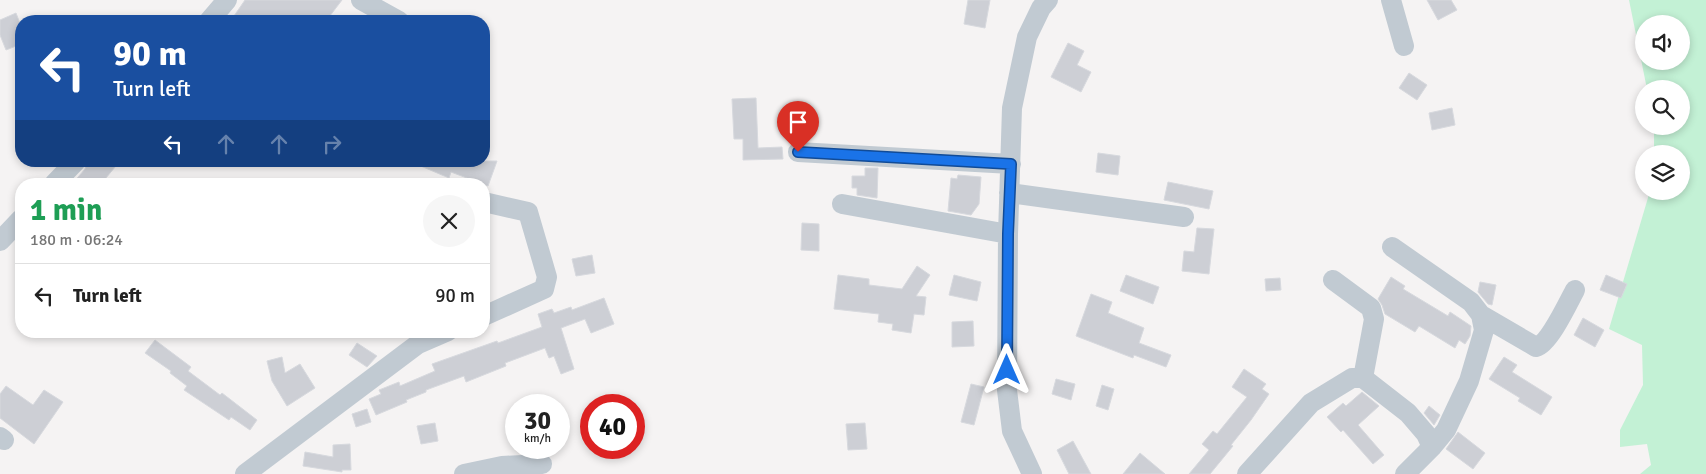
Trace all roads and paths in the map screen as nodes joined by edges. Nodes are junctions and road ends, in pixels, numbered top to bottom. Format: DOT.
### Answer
graph roads {
  1 [pos="228,0"];
  2 [pos="361,0"];
  3 [pos="1048,0"];
  4 [pos="1391,0"];
  5 [pos="214,15"];
  6 [pos="388,15"];
  7 [pos="1404,46"];
  8 [pos="798,152"];
  9 [pos="1011,164"];
  10 [pos="70,167"];
  11 [pos="60,178"];
  12 [pos="1009,193"];
  13 [pos="490,203"];
  14 [pos="842,204"];
  15 [pos="1184,217"];
  16 [pos="15,225"];
  17 [pos="1008,234"];
  18 [pos="0,241"];
  19 [pos="1392,247"];
  20 [pos="1333,280"];
  21 [pos="1575,290"];
  22 [pos="490,313"];
  23 [pos="1480,315"];
  24 [pos="432,338"];
  25 [pos="1363,378"];
  26 [pos="1432,447"];
  27 [pos="542,464"];
  28 [pos="259,471"];
  29 [pos="464,474"];
  30 [pos="1032,474"];
  31 [pos="1247,474"];
  32 [pos="1405,474"];
  1 -- 5 [label="street"];
  2 -- 6 [label="street"];
  3 -- 9 [label="street"];
  4 -- 7 [label="street"];
  8 -- 9 [label="street"];
  9 -- 12 [label="street"];
  10 -- 11 [label="street"];
  12 -- 15 [label="street"];
  12 -- 17 [label="street"];
  13 -- 22 [label="street"];
  14 -- 17 [label="street"];
  16 -- 18 [label="street"];
  17 -- 30 [label="street"];
  19 -- 23 [label="street"];
  20 -- 25 [label="street"];
  21 -- 23 [label="street"];
  23 -- 26 [label="street"];
  24 -- 28 [label="street"];
  25 -- 26 [label="street"];
  25 -- 31 [label="street"];
  26 -- 32 [label="street"];
  27 -- 29 [label="street"];
}
